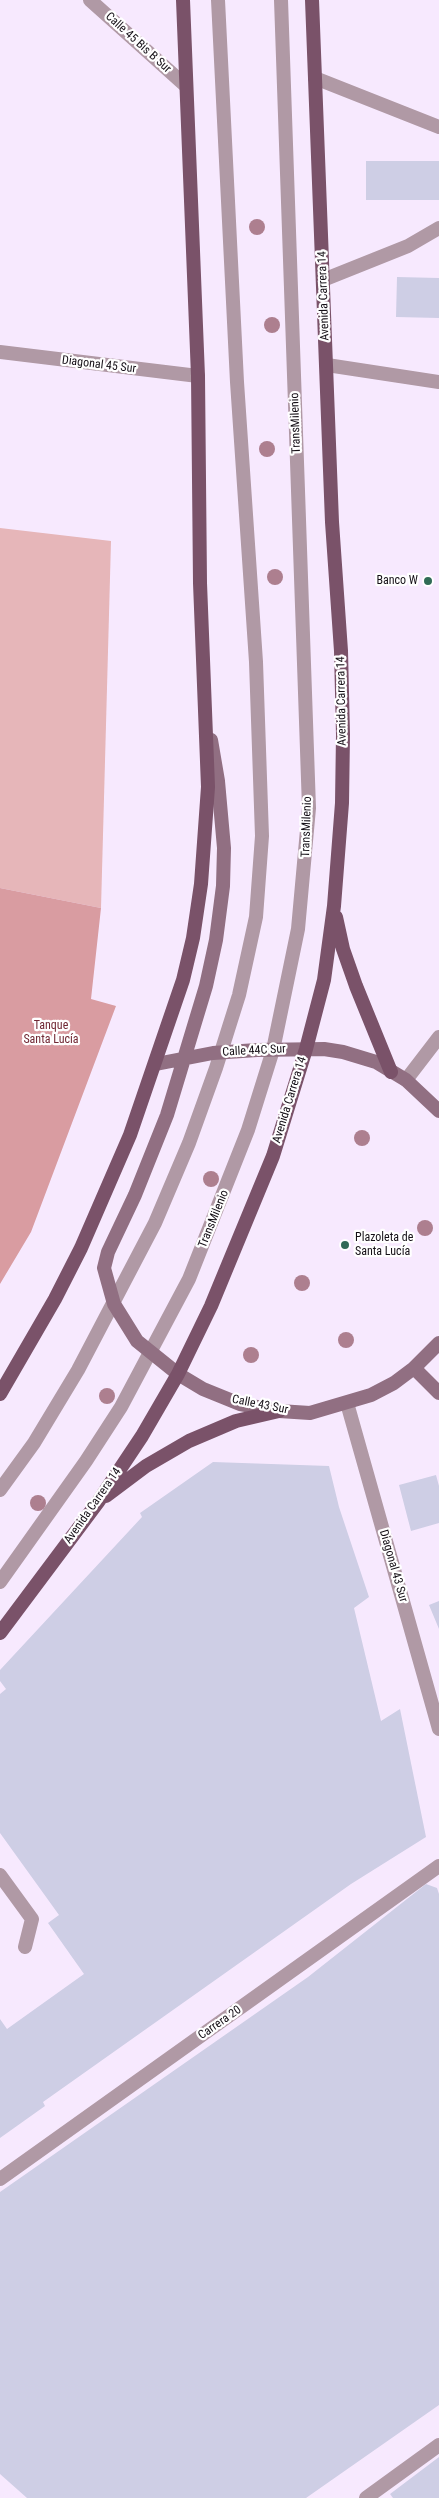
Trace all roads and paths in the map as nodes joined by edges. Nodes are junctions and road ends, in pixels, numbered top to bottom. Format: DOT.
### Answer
graph roads {
  1 [pos="90,0"];
  2 [pos="183,0"];
  3 [pos="218,0"];
  4 [pos="281,0"];
  5 [pos="312,0"];
  6 [pos="315,78"];
  7 [pos="186,86"];
  8 [pos="439,127"];
  9 [pos="439,228"];
  10 [pos="323,280"];
  11 [pos="0,352"];
  12 [pos="327,365"];
  13 [pos="198,376"];
  14 [pos="439,382"];
  15 [pos="205,704"];
  16 [pos="334,906"];
  17 [pos="439,1037"];
  18 [pos="306,1049"];
  19 [pos="273,1050"];
  20 [pos="221,1052"];
  21 [pos="186,1058"];
  22 [pos="156,1064"];
  23 [pos="391,1072"];
  24 [pos="406,1080"];
  25 [pos="439,1111"];
  26 [pos="114,1304"];
  27 [pos="439,1343"];
  28 [pos="151,1354"];
  29 [pos="414,1368"];
  30 [pos="178,1374"];
  31 [pos="0,1394"];
  32 [pos="439,1394"];
  33 [pos="347,1403"];
  34 [pos="279,1411"];
  35 [pos="0,1490"];
  36 [pos="98,1502"];
  37 [pos="0,1582"];
  38 [pos="0,1633"];
  39 [pos="439,1729"];
  40 [pos="439,1866"];
  41 [pos="0,1875"];
  42 [pos="25,1947"];
  43 [pos="0,2179"];
  44 [pos="439,2445"];
  45 [pos="366,2498"];
  1 -- 7 [label="street, Calle 45 Bis B Sur"];
  2 -- 7 [label="main road"];
  3 -- 20 [label="street"];
  4 -- 19 [label="street, TransMilenio"];
  5 -- 6 [label="main road, Avenida Carrera 14"];
  6 -- 8 [label="street"];
  6 -- 10 [label="main road, Avenida Carrera 14"];
  7 -- 13 [label="main road"];
  9 -- 10 [label="street"];
  10 -- 12 [label="main road, Avenida Carrera 14"];
  11 -- 13 [label="street, Diagonal 45 Sur"];
  12 -- 14 [label="street"];
  12 -- 16 [label="main road, Avenida Carrera 14"];
  13 -- 15 [label="main road"];
  15 -- 21 [label="main road"];
  15 -- 22 [label="main road"];
  16 -- 18 [label="main road, Avenida Carrera 14"];
  16 -- 23 [label="main road"];
  17 -- 24 [label="street"];
  18 -- 19 [label="main road, Calle 44C Sur"];
  18 -- 23 [label="main road, Calle 44C Sur"];
  18 -- 30 [label="main road, Avenida Carrera 14"];
  19 -- 20 [label="main road, Calle 44C Sur"];
  19 -- 28 [label="street, TransMilenio"];
  20 -- 21 [label="main road, Calle 44C Sur"];
  20 -- 26 [label="street"];
  21 -- 22 [label="main road, Calle 44C Sur"];
  21 -- 26 [label="main road"];
  22 -- 31 [label="main road"];
  23 -- 24 [label="main road, Calle 44C Sur"];
  24 -- 25 [label="main road, Calle 44C Sur"];
  26 -- 28 [label="main road"];
  26 -- 35 [label="street"];
  27 -- 29 [label="main road, Calle 43 Sur"];
  28 -- 30 [label="main road"];
  28 -- 37 [label="street, TransMilenio"];
  29 -- 32 [label="main road"];
  29 -- 33 [label="main road, Calle 43 Sur"];
  30 -- 34 [label="main road, Calle 43 Sur"];
  30 -- 36 [label="main road, Avenida Carrera 14"];
  33 -- 34 [label="main road, Calle 43 Sur"];
  33 -- 39 [label="street, Diagonal 43 Sur"];
  34 -- 36 [label="main road"];
  36 -- 38 [label="main road, Avenida Carrera 14"];
  40 -- 43 [label="street, Carrera 20"];
  41 -- 42 [label="street"];
  44 -- 45 [label="street"];
}
